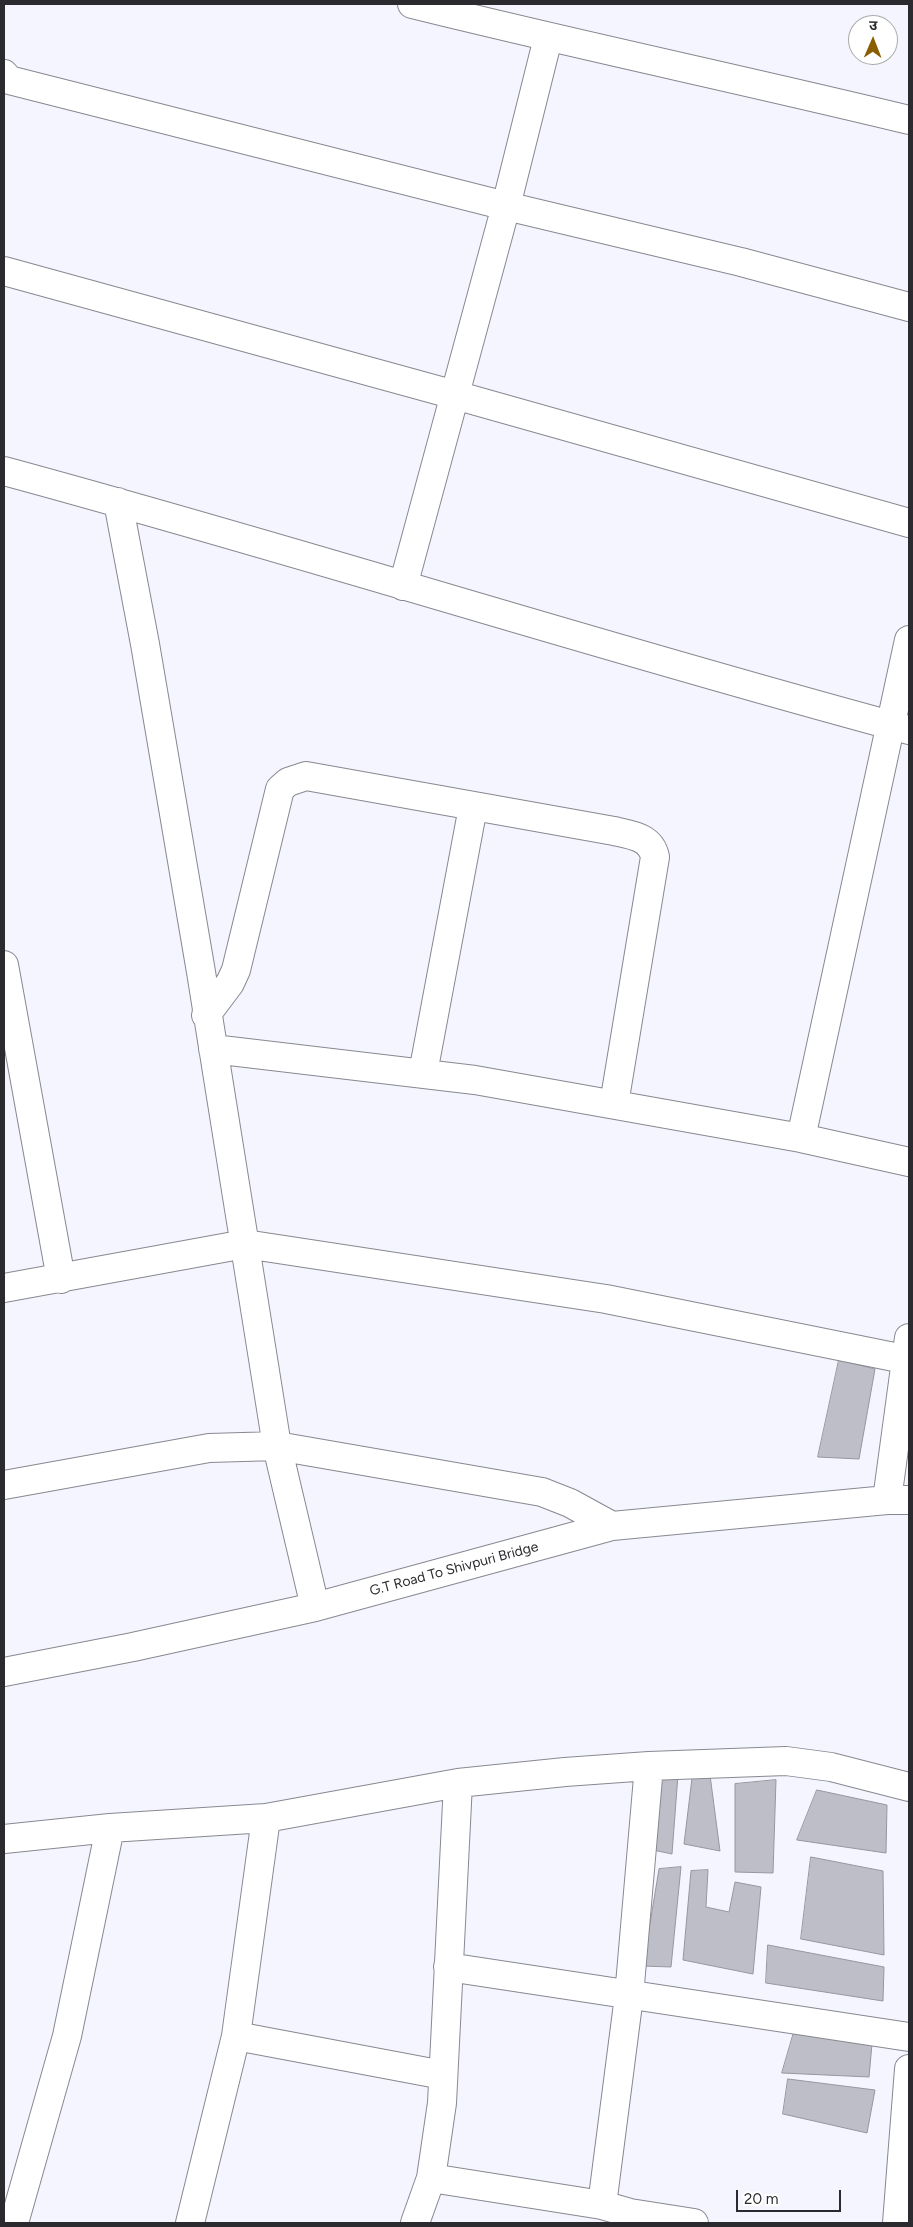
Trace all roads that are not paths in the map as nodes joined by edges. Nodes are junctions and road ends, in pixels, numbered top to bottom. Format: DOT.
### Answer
graph roads {
  1 [pos="412,4"];
  2 [pos="548,38"];
  3 [pos="4,74"];
  4 [pos="909,120"];
  5 [pos="506,206"];
  6 [pos="4,271"];
  7 [pos="909,307"];
  8 [pos="455,395"];
  9 [pos="4,471"];
  10 [pos="118,502"];
  11 [pos="909,523"];
  12 [pos="403,586"];
  13 [pos="909,640"];
  14 [pos="900,727"];
  15 [pos="473,807"];
  16 [pos="4,965"];
  17 [pos="206,1014"];
  18 [pos="213,1049"];
  19 [pos="423,1073"];
  20 [pos="614,1104"];
  21 [pos="801,1138"];
  22 [pos="909,1162"];
  23 [pos="245,1244"];
  24 [pos="61,1279"];
  25 [pos="4,1288"];
  26 [pos="908,1352"];
  27 [pos="277,1446"];
  28 [pos="4,1485"];
  29 [pos="898,1500"];
  30 [pos="612,1526"];
  31 [pos="314,1607"];
  32 [pos="4,1672"];
  33 [pos="649,1766"];
  34 [pos="458,1783"];
  35 [pos="909,1787"];
  36 [pos="266,1818"];
  37 [pos="110,1828"];
  38 [pos="4,1839"];
  39 [pos="448,1967"];
  40 [pos="629,1996"];
  41 [pos="236,2036"];
  42 [pos="909,2036"];
  43 [pos="909,2069"];
  44 [pos="443,2075"];
  45 [pos="431,2178"];
  46 [pos="602,2205"];
  47 [pos="629,2218"];
  48 [pos="14,2223"];
  49 [pos="190,2223"];
  50 [pos="415,2223"];
  51 [pos="694,2223"];
  52 [pos="897,2223"];
  1 -- 2 [label="street"];
  2 -- 4 [label="street"];
  2 -- 5 [label="street"];
  3 -- 5 [label="street"];
  5 -- 7 [label="street"];
  5 -- 8 [label="street"];
  6 -- 8 [label="street"];
  8 -- 11 [label="street"];
  8 -- 12 [label="street"];
  9 -- 10 [label="street"];
  10 -- 12 [label="street"];
  10 -- 17 [label="street"];
  12 -- 14 [label="street"];
  13 -- 14 [label="street"];
  14 -- 21 [label="street"];
  15 -- 17 [label="street"];
  15 -- 19 [label="street"];
  15 -- 20 [label="street"];
  16 -- 24 [label="street"];
  17 -- 18 [label="street"];
  18 -- 19 [label="street"];
  18 -- 23 [label="street"];
  19 -- 20 [label="street"];
  20 -- 21 [label="street"];
  21 -- 22 [label="street"];
  23 -- 24 [label="street"];
  23 -- 26 [label="street"];
  23 -- 27 [label="street"];
  24 -- 25 [label="street"];
  26 -- 29 [label="street"];
  27 -- 28 [label="street"];
  27 -- 30 [label="street"];
  27 -- 31 [label="street"];
  29 -- 30 [label="street, G.T Road To Shivpuri Bridge"];
  30 -- 31 [label="street, G.T Road To Shivpuri Bridge"];
  31 -- 32 [label="street, G.T Road To Shivpuri Bridge"];
  33 -- 34 [label="street"];
  33 -- 35 [label="street"];
  33 -- 40 [label="street"];
  34 -- 36 [label="street"];
  34 -- 39 [label="street"];
  36 -- 37 [label="street"];
  36 -- 41 [label="street"];
  37 -- 38 [label="street"];
  37 -- 48 [label="street"];
  39 -- 40 [label="street"];
  39 -- 44 [label="street"];
  40 -- 42 [label="street"];
  40 -- 46 [label="street"];
  41 -- 44 [label="street"];
  41 -- 49 [label="street"];
  43 -- 52 [label="street"];
  44 -- 45 [label="street"];
  45 -- 46 [label="street"];
  45 -- 50 [label="street"];
  46 -- 47 [label="street"];
  47 -- 51 [label="street"];
}
